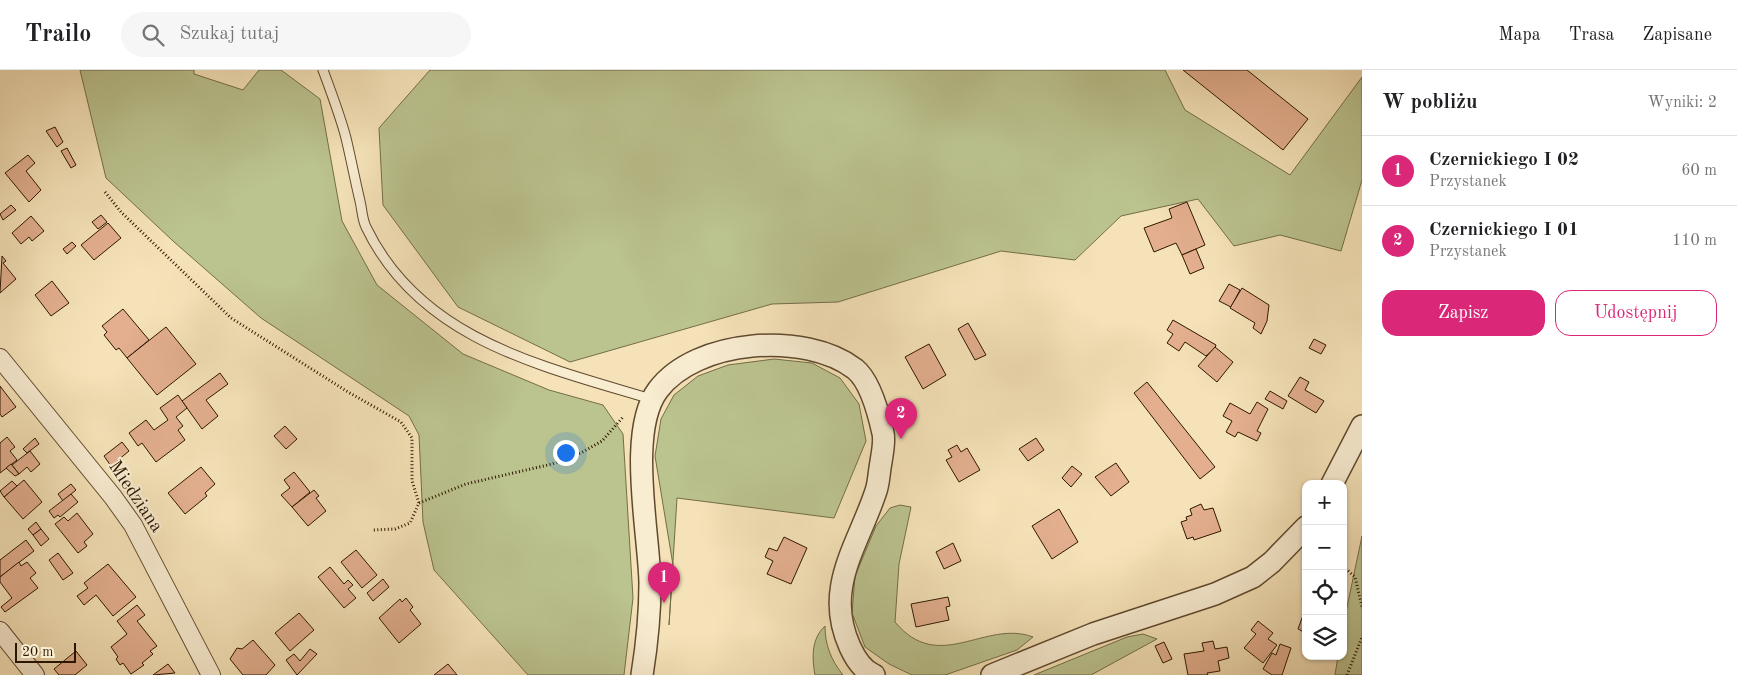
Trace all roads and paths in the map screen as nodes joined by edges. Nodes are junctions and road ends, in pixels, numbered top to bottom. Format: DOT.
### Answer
graph roads {
  1 [pos="323,70"];
  2 [pos="105,192"];
  3 [pos="0,358"];
  4 [pos="642,396"];
  5 [pos="1362,426"];
  6 [pos="1334,480"];
  7 [pos="420,503"];
  8 [pos="373,530"];
  9 [pos="1302,531"];
  10 [pos="1347,570"];
  11 [pos="1362,607"];
  12 [pos="0,631"];
  13 [pos="1362,637"];
  14 [pos="35,675"];
  15 [pos="212,675"];
  16 [pos="642,675"];
  17 [pos="874,675"];
  18 [pos="992,675"];
  19 [pos="1347,675"];
  1 -- 4 [label="lane"];
  2 -- 7 [label="path"];
  3 -- 15 [label="street, Miedziana"];
  4 -- 7 [label="path"];
  4 -- 16 [label="street"];
  4 -- 17 [label="street"];
  5 -- 6 [label="street"];
  7 -- 8 [label="path"];
  9 -- 18 [label="street"];
  10 -- 11 [label="path"];
  12 -- 14 [label="street"];
  13 -- 19 [label="path"];
}
